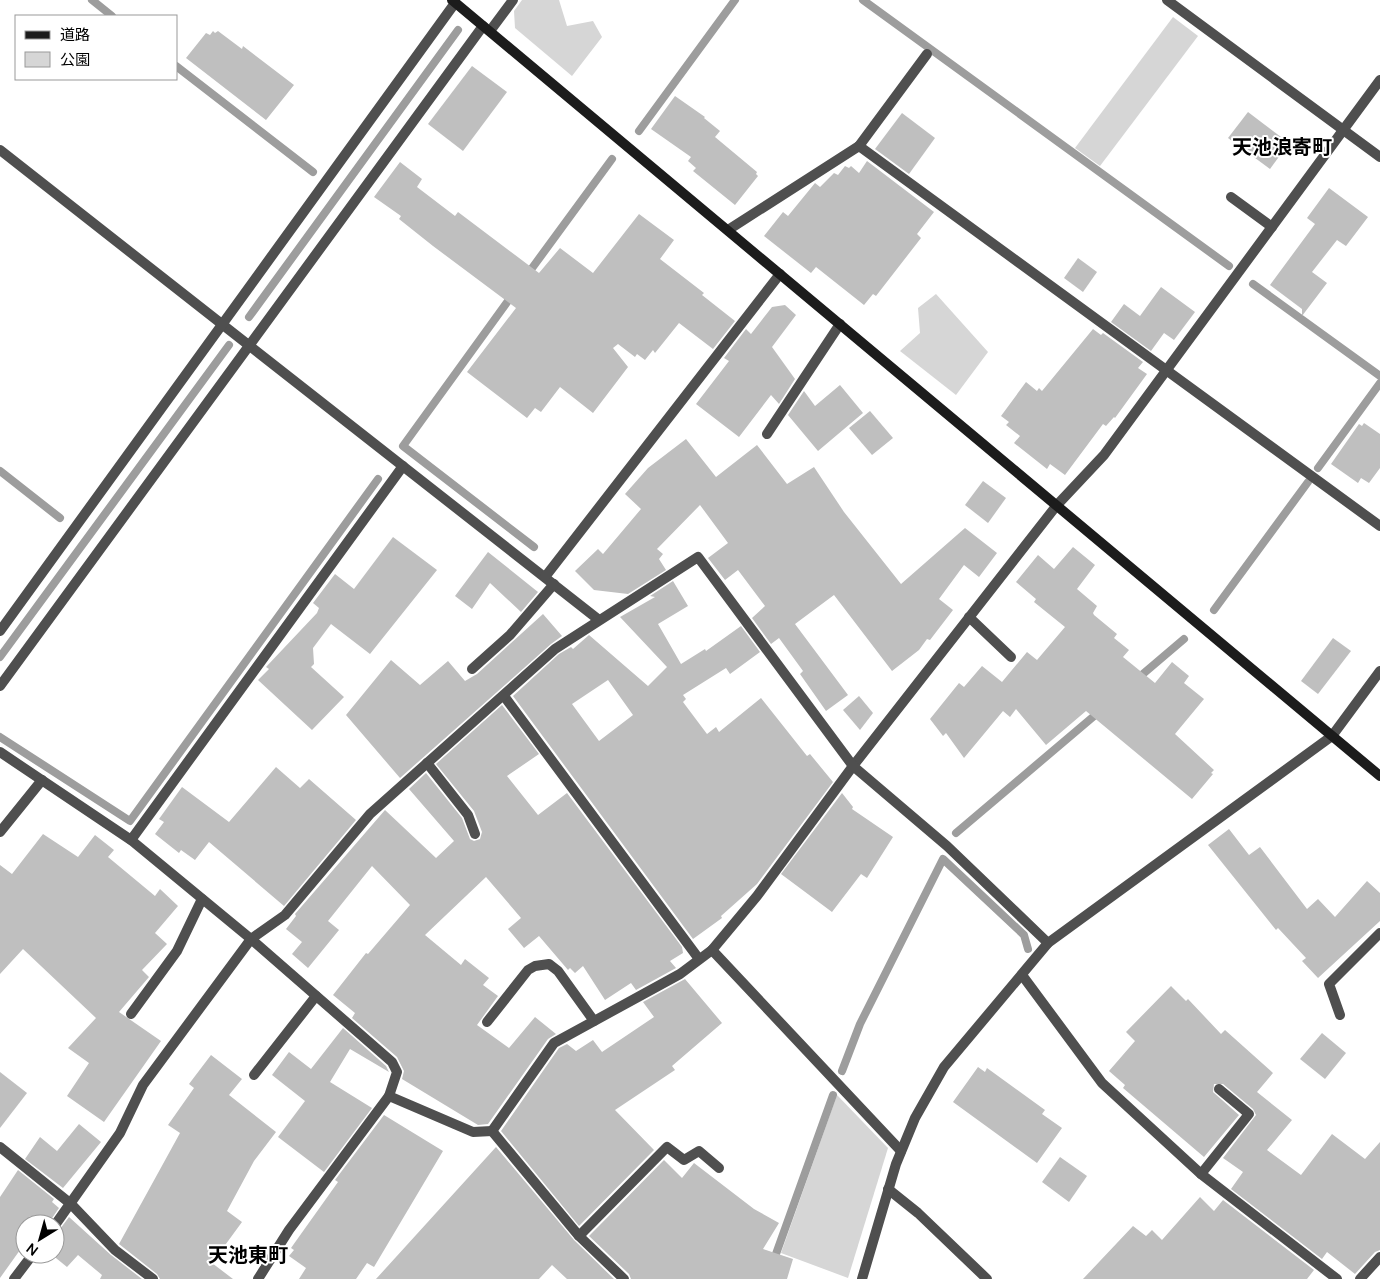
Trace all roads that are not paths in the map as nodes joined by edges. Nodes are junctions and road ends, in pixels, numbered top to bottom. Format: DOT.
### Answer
graph roads {
  1 [pos="512,0"];
  2 [pos="1167,0"];
  3 [pos="453,1"];
  4 [pos="486,29"];
  5 [pos="927,54"];
  6 [pos="1380,80"];
  7 [pos="1343,131"];
  8 [pos="860,146"];
  9 [pos="0,150"];
  10 [pos="1380,157"];
  11 [pos="1231,197"];
  12 [pos="1272,227"];
  13 [pos="728,230"];
  14 [pos="780,274"];
  15 [pos="224,324"];
  16 [pos="840,324"];
  17 [pos="249,344"];
  18 [pos="1166,370"];
  19 [pos="767,434"];
  20 [pos="404,466"];
  21 [pos="1057,504"];
  22 [pos="1380,526"];
  23 [pos="545,577"];
  24 [pos="554,584"];
  25 [pos="968,617"];
  26 [pos="599,620"];
  27 [pos="0,631"];
  28 [pos="1011,657"];
  29 [pos="472,668"];
  30 [pos="1380,671"];
  31 [pos="0,686"];
  32 [pos="504,696"];
  33 [pos="1332,736"];
  34 [pos="0,752"];
  35 [pos="428,763"];
  36 [pos="853,766"];
  37 [pos="1380,776"];
  38 [pos="42,780"];
  39 [pos="0,832"];
  40 [pos="475,834"];
  41 [pos="131,840"];
  42 [pos="202,899"];
  43 [pos="1380,933"];
  44 [pos="250,938"];
  45 [pos="1048,943"];
  46 [pos="712,950"];
  47 [pos="699,959"];
  48 [pos="1022,975"];
  49 [pos="316,996"];
  50 [pos="131,1014"];
  51 [pos="1340,1015"];
  52 [pos="594,1021"];
  53 [pos="487,1022"];
  54 [pos="254,1075"];
  55 [pos="1219,1089"];
  56 [pos="390,1096"];
  57 [pos="492,1131"];
  58 [pos="0,1147"];
  59 [pos="902,1151"];
  60 [pos="719,1168"];
  61 [pos="1201,1174"];
  62 [pos="888,1190"];
  63 [pos="71,1204"];
  64 [pos="63,1214"];
  65 [pos="579,1236"];
  66 [pos="1380,1257"];
  67 [pos="25,1264"];
  68 [pos="1330,1277"];
  69 [pos="14,1279"];
  70 [pos="153,1279"];
  71 [pos="258,1279"];
  72 [pos="624,1279"];
  73 [pos="862,1279"];
  74 [pos="987,1279"];
  75 [pos="1360,1279"];
  1 -- 4 [label="street"];
  2 -- 7 [label="street"];
  3 -- 4 [label="street"];
  3 -- 15 [label="street"];
  4 -- 13 [label="street"];
  4 -- 17 [label="street"];
  5 -- 8 [label="street"];
  6 -- 7 [label="street"];
  7 -- 10 [label="street"];
  7 -- 12 [label="street"];
  8 -- 13 [label="street"];
  8 -- 18 [label="street"];
  9 -- 15 [label="street"];
  11 -- 12 [label="street"];
  12 -- 18 [label="street"];
  13 -- 14 [label="street"];
  14 -- 16 [label="street"];
  14 -- 23 [label="street"];
  15 -- 17 [label="street"];
  15 -- 27 [label="street"];
  16 -- 19 [label="street"];
  16 -- 21 [label="street"];
  17 -- 20 [label="street"];
  17 -- 31 [label="street"];
  18 -- 21 [label="street"];
  18 -- 22 [label="street"];
  20 -- 23 [label="street"];
  20 -- 41 [label="street"];
  21 -- 25 [label="street"];
  21 -- 33 [label="street"];
  23 -- 24 [label="street"];
  24 -- 26 [label="street"];
  24 -- 29 [label="street"];
  25 -- 28 [label="street"];
  25 -- 36 [label="street"];
  26 -- 32 [label="street"];
  26 -- 36 [label="street"];
  30 -- 33 [label="street"];
  32 -- 35 [label="street"];
  32 -- 47 [label="street"];
  33 -- 37 [label="street"];
  33 -- 45 [label="street"];
  34 -- 38 [label="street"];
  35 -- 40 [label="street"];
  35 -- 44 [label="street"];
  36 -- 45 [label="street"];
  36 -- 46 [label="street"];
  38 -- 39 [label="street"];
  38 -- 41 [label="street"];
  41 -- 42 [label="street"];
  42 -- 44 [label="street"];
  42 -- 50 [label="street"];
  43 -- 51 [label="street"];
  44 -- 49 [label="street"];
  44 -- 63 [label="street"];
  45 -- 48 [label="street"];
  46 -- 47 [label="street"];
  46 -- 59 [label="street"];
  47 -- 52 [label="street"];
  48 -- 59 [label="street"];
  48 -- 61 [label="street"];
  49 -- 54 [label="street"];
  49 -- 56 [label="street"];
  52 -- 53 [label="street"];
  52 -- 57 [label="street"];
  55 -- 61 [label="street"];
  56 -- 57 [label="street"];
  56 -- 71 [label="street"];
  57 -- 65 [label="street"];
  58 -- 63 [label="street"];
  59 -- 62 [label="street"];
  60 -- 65 [label="street"];
  61 -- 68 [label="street"];
  62 -- 73 [label="street"];
  62 -- 74 [label="street"];
  63 -- 64 [label="street"];
  63 -- 70 [label="street"];
  65 -- 72 [label="street"];
  66 -- 75 [label="street"];
  67 -- 69 [label="street"];
}
